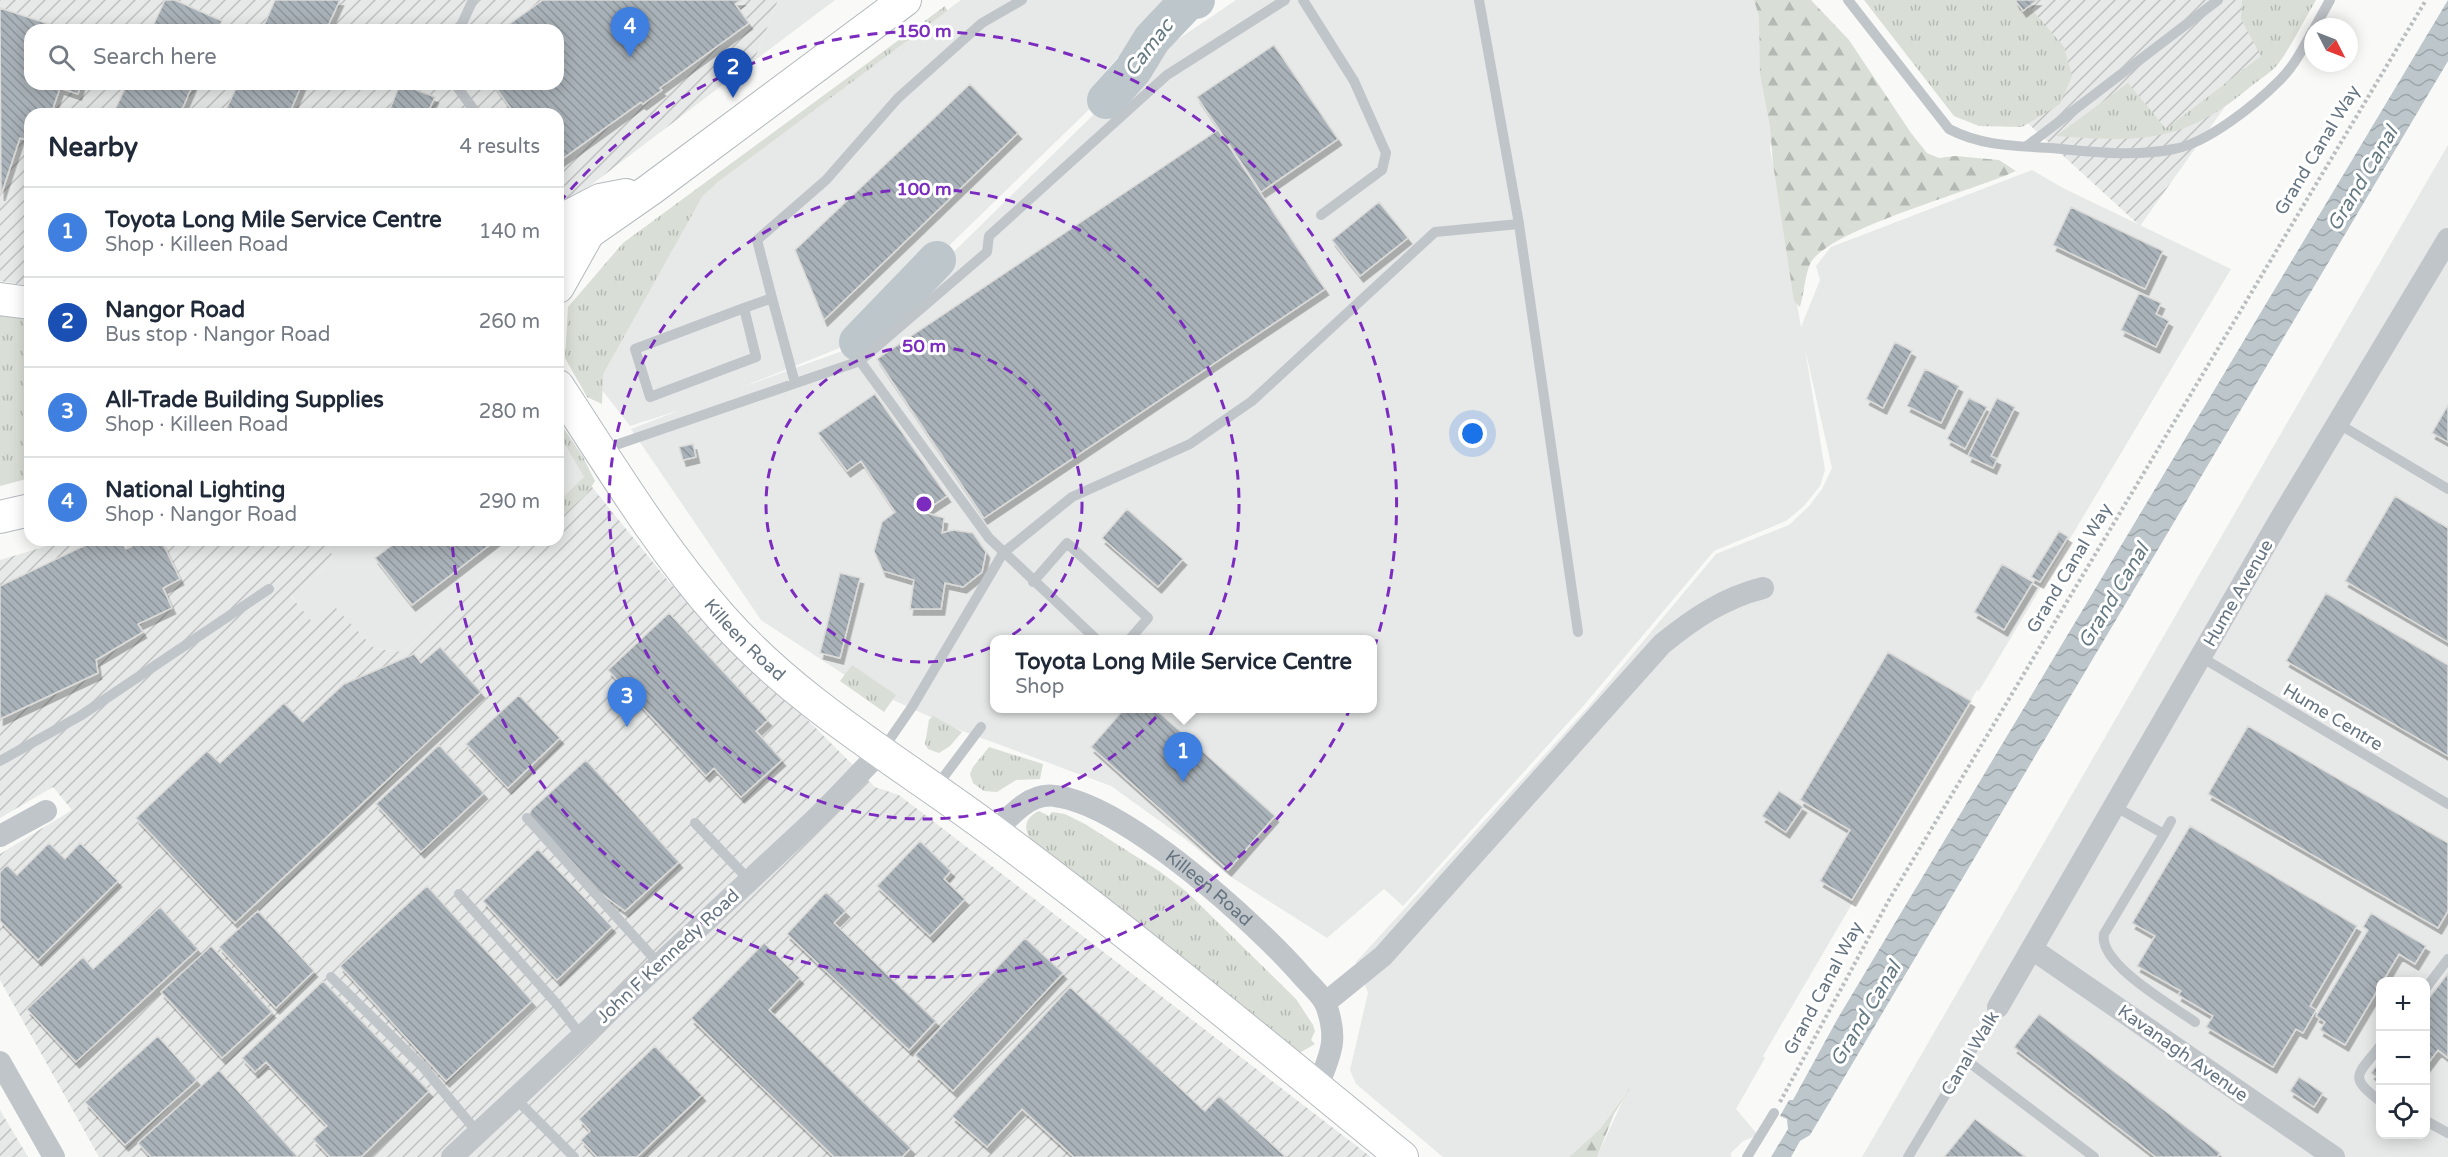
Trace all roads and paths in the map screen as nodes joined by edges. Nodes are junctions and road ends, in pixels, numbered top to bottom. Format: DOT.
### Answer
graph roads {
  1 [pos="473,0"];
  2 [pos="905,0"];
  3 [pos="1022,0"];
  4 [pos="1285,0"];
  5 [pos="1303,0"];
  6 [pos="1479,0"];
  7 [pos="1848,0"];
  8 [pos="2218,0"];
  9 [pos="2330,0"];
  10 [pos="2426,0"];
  11 [pos="2320,18"];
  12 [pos="462,24"];
  13 [pos="2304,44"];
  14 [pos="459,90"];
  15 [pos="473,108"];
  16 [pos="2027,146"];
  17 [pos="651,189"];
  18 [pos="1321,215"];
  19 [pos="564,219"];
  20 [pos="1519,224"];
  21 [pos="588,234"];
  22 [pos="2448,239"];
  23 [pos="564,250"];
  24 [pos="564,276"];
  25 [pos="772,298"];
  26 [pos="0,299"];
  27 [pos="24,302"];
  28 [pos="744,308"];
  29 [pos="860,361"];
  30 [pos="795,383"];
  31 [pos="564,395"];
  32 [pos="2337,423"];
  33 [pos="601,450"];
  34 [pos="2448,489"];
  35 [pos="24,512"];
  36 [pos="0,518"];
  37 [pos="1003,553"];
  38 [pos="1034,582"];
  39 [pos="1762,588"];
  40 [pos="269,589"];
  41 [pos="1578,632"];
  42 [pos="1093,635"];
  43 [pos="1133,635"];
  44 [pos="2201,657"];
  45 [pos="981,727"];
  46 [pos="881,751"];
  47 [pos="0,761"];
  48 [pos="935,788"];
  49 [pos="2448,804"];
  50 [pos="2114,806"];
  51 [pos="46,811"];
  52 [pos="527,818"];
  53 [pos="2171,821"];
  54 [pos="695,823"];
  55 [pos="995,832"];
  56 [pos="2164,834"];
  57 [pos="0,836"];
  58 [pos="749,880"];
  59 [pos="459,894"];
  60 [pos="2032,949"];
  61 [pos="2448,959"];
  62 [pos="659,964"];
  63 [pos="331,977"];
  64 [pos="2430,983"];
  65 [pos="1325,1003"];
  66 [pos="1998,1007"];
  67 [pos="2195,1022"];
  68 [pos="582,1037"];
  69 [pos="2376,1051"];
  70 [pos="1966,1060"];
  71 [pos="0,1062"];
  72 [pos="1317,1088"];
  73 [pos="515,1098"];
  74 [pos="2376,1098"];
  75 [pos="1774,1113"];
  76 [pos="2430,1123"];
  77 [pos="478,1133"];
  78 [pos="2448,1133"];
  79 [pos="2327,1155"];
  80 [pos="54,1157"];
  81 [pos="452,1157"];
  82 [pos="574,1157"];
  83 [pos="1402,1157"];
  84 [pos="1747,1157"];
  85 [pos="1908,1157"];
  86 [pos="2094,1157"];
  1 -- 12 [label="lane"];
  2 -- 17 [label="street"];
  3 -- 25 [label="lane"];
  4 -- 29 [label="lane"];
  5 -- 18 [label="lane"];
  6 -- 20 [label="lane"];
  7 -- 16 [label="lane"];
  8 -- 16 [label="lane"];
  9 -- 11 [label="lane"];
  10 -- 75 [label="path, Grand Canal Way"];
  13 -- 16 [label="lane"];
  14 -- 15 [label="lane"];
  17 -- 19 [label="street"];
  17 -- 21 [label="street"];
  20 -- 37 [label="lane"];
  20 -- 41 [label="lane"];
  21 -- 23 [label="street"];
  21 -- 24 [label="street"];
  22 -- 32 [label="street, Hume Avenue"];
  25 -- 28 [label="lane"];
  25 -- 30 [label="lane"];
  26 -- 27 [label="street"];
  28 -- 28 [label="lane"];
  29 -- 30 [label="lane"];
  29 -- 37 [label="lane"];
  30 -- 33 [label="lane"];
  31 -- 33 [label="street, Killeen Road"];
  32 -- 34 [label="lane"];
  32 -- 44 [label="street, Hume Avenue"];
  33 -- 46 [label="street, Killeen Road"];
  35 -- 36 [label="street"];
  37 -- 38 [label="lane"];
  37 -- 46 [label="lane"];
  38 -- 42 [label="lane"];
  38 -- 43 [label="lane"];
  39 -- 65 [label="street"];
  40 -- 47 [label="lane"];
  44 -- 49 [label="lane, Hume Centre"];
  44 -- 50 [label="street, Hume Avenue"];
  45 -- 48 [label="lane"];
  46 -- 48 [label="street, Killeen Road"];
  46 -- 58 [label="street, John F Kennedy Road"];
  48 -- 55 [label="street, Killeen Road"];
  50 -- 56 [label="lane"];
  50 -- 60 [label="street, Hume Avenue"];
  51 -- 57 [label="street"];
  52 -- 62 [label="lane"];
  53 -- 56 [label="lane"];
  54 -- 58 [label="lane"];
  55 -- 65 [label="street, Killeen Road"];
  55 -- 72 [label="street, Killeen Road"];
  56 -- 67 [label="lane"];
  58 -- 62 [label="street, John F Kennedy Road"];
  59 -- 68 [label="lane"];
  60 -- 66 [label="street, Canal Walk"];
  60 -- 79 [label="street, Kavanagh Avenue"];
  61 -- 64 [label="lane"];
  62 -- 68 [label="street, John F Kennedy Road"];
  63 -- 77 [label="lane"];
  65 -- 72 [label="street, Killeen Road"];
  66 -- 70 [label="lane, Canal Walk"];
  68 -- 73 [label="street, John F Kennedy Road"];
  69 -- 74 [label="lane"];
  70 -- 85 [label="lane, Canal Walk"];
  70 -- 86 [label="lane"];
  71 -- 80 [label="street"];
  72 -- 83 [label="street, Killeen Road"];
  73 -- 77 [label="street, John F Kennedy Road"];
  73 -- 82 [label="lane"];
  75 -- 84 [label="lane"];
  76 -- 78 [label="lane"];
  77 -- 81 [label="street, John F Kennedy Road"];
}
